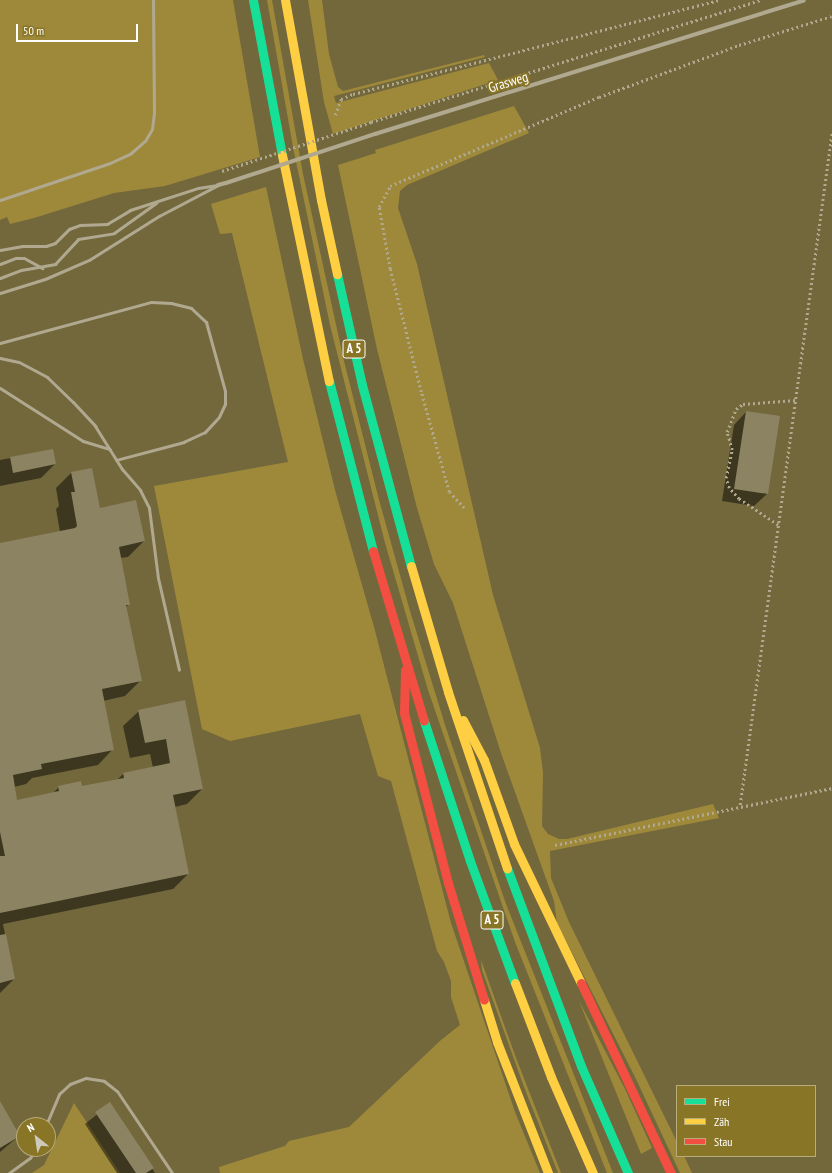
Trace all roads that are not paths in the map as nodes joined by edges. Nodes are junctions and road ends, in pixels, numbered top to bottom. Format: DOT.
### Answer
graph roads {
  1 [pos="153,0"];
  2 [pos="253,0"];
  3 [pos="285,0"];
  4 [pos="804,0"];
  5 [pos="218,185"];
  6 [pos="0,200"];
  7 [pos="159,200"];
  8 [pos="0,250"];
  9 [pos="0,264"];
  10 [pos="42,268"];
  11 [pos="0,278"];
  12 [pos="0,293"];
  13 [pos="0,343"];
  14 [pos="0,358"];
  15 [pos="0,388"];
  16 [pos="110,449"];
  17 [pos="116,460"];
  18 [pos="405,661"];
  19 [pos="179,670"];
  20 [pos="448,692"];
  21 [pos="49,1117"];
  22 [pos="31,1157"];
  23 [pos="9,1173"];
  24 [pos="172,1173"];
  25 [pos="548,1173"];
  26 [pos="593,1173"];
  27 [pos="628,1173"];
  28 [pos="671,1173"];
  1 -- 6 [label="lane"];
  2 -- 18 [label="highway, A 5"];
  3 -- 20 [label="highway, A 5"];
  4 -- 5 [label="street, Grasweg, bridge"];
  5 -- 7 [label="lane"];
  5 -- 12 [label="lane"];
  7 -- 8 [label="lane"];
  7 -- 10 [label="lane"];
  9 -- 10 [label="lane"];
  10 -- 11 [label="lane"];
  13 -- 17 [label="lane"];
  14 -- 16 [label="lane"];
  15 -- 16 [label="lane"];
  16 -- 17 [label="lane"];
  17 -- 19 [label="lane"];
  18 -- 25 [label="highway, A 5"];
  18 -- 26 [label="highway, A 5"];
  20 -- 27 [label="highway, A 5"];
  20 -- 28 [label="highway, A 5"];
  21 -- 24 [label="lane"];
  22 -- 23 [label="lane"];
}
